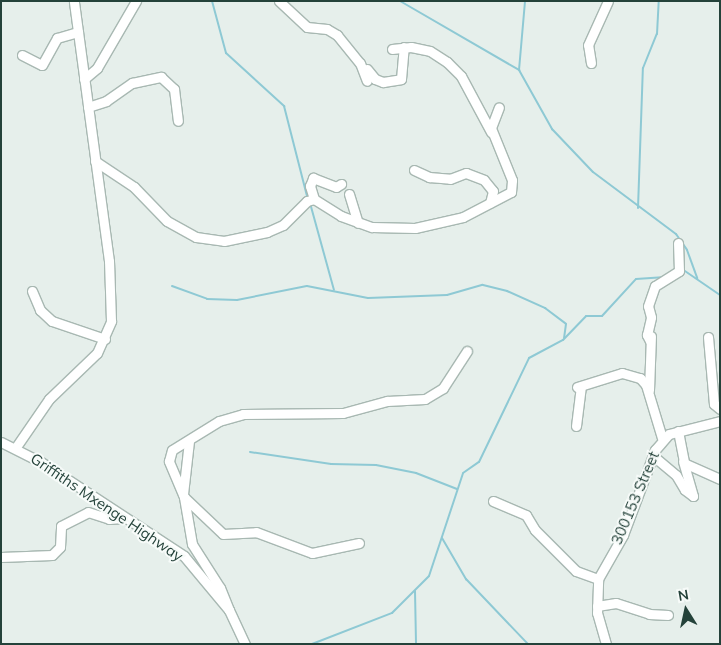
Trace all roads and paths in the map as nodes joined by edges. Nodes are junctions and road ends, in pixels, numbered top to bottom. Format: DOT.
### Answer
graph roads {
  1 [pos="74,1"];
  2 [pos="136,1"];
  3 [pos="279,1"];
  4 [pos="608,1"];
  5 [pos="78,32"];
  6 [pos="404,47"];
  7 [pos="392,49"];
  8 [pos="22,55"];
  9 [pos="591,63"];
  10 [pos="361,65"];
  11 [pos="84,79"];
  12 [pos="367,81"];
  13 [pos="88,107"];
  14 [pos="499,107"];
  15 [pos="178,121"];
  16 [pos="492,135"];
  17 [pos="95,161"];
  18 [pos="414,170"];
  19 [pos="341,184"];
  20 [pos="349,194"];
  21 [pos="314,199"];
  22 [pos="490,203"];
  23 [pos="358,223"];
  24 [pos="678,243"];
  25 [pos="32,291"];
  26 [pos="708,337"];
  27 [pos="105,340"];
  28 [pos="467,351"];
  29 [pos="649,395"];
  30 [pos="720,409"];
  31 [pos="720,421"];
  32 [pos="576,426"];
  33 [pos="678,431"];
  34 [pos="662,438"];
  35 [pos="188,441"];
  36 [pos="1,442"];
  37 [pos="16,447"];
  38 [pos="652,455"];
  39 [pos="683,461"];
  40 [pos="720,478"];
  41 [pos="183,496"];
  42 [pos="493,501"];
  43 [pos="122,518"];
  44 [pos="359,543"];
  45 [pos="1,557"];
  46 [pos="598,579"];
  47 [pos="597,606"];
  48 [pos="229,610"];
  49 [pos="668,615"];
  50 [pos="245,644"];
  51 [pos="606,644"];
  1 -- 5 [label="street"];
  2 -- 11 [label="street"];
  3 -- 10 [label="street"];
  4 -- 9 [label="street"];
  5 -- 8 [label="street"];
  5 -- 11 [label="street"];
  6 -- 7 [label="street"];
  6 -- 10 [label="street"];
  6 -- 16 [label="street"];
  10 -- 12 [label="street"];
  11 -- 13 [label="street"];
  13 -- 15 [label="street"];
  13 -- 17 [label="street"];
  14 -- 16 [label="street"];
  16 -- 22 [label="street"];
  17 -- 21 [label="street"];
  17 -- 27 [label="street"];
  18 -- 22 [label="street"];
  19 -- 21 [label="street"];
  20 -- 23 [label="street"];
  21 -- 23 [label="street"];
  22 -- 23 [label="street"];
  24 -- 29 [label="street"];
  25 -- 27 [label="street"];
  26 -- 30 [label="street"];
  27 -- 37 [label="street"];
  28 -- 35 [label="street"];
  29 -- 32 [label="street"];
  29 -- 34 [label="street"];
  31 -- 33 [label="street, 300153 Street"];
  33 -- 34 [label="street, 300153 Street"];
  33 -- 39 [label="street"];
  34 -- 38 [label="street, 300153 Street"];
  35 -- 41 [label="street"];
  35 -- 41 [label="street"];
  36 -- 37 [label="street, Griffiths Mxenge Highway"];
  37 -- 43 [label="street, Griffiths Mxenge Highway"];
  38 -- 39 [label="street"];
  38 -- 46 [label="street, 300153 Street"];
  39 -- 40 [label="street"];
  41 -- 44 [label="street"];
  41 -- 48 [label="street"];
  42 -- 46 [label="street"];
  43 -- 45 [label="street"];
  43 -- 48 [label="street, Griffiths Mxenge Highway"];
  46 -- 47 [label="street, 300153 Street"];
  47 -- 49 [label="street"];
  47 -- 51 [label="street, 300153 Street"];
  48 -- 50 [label="street, Griffiths Mxenge Highway"];
}
